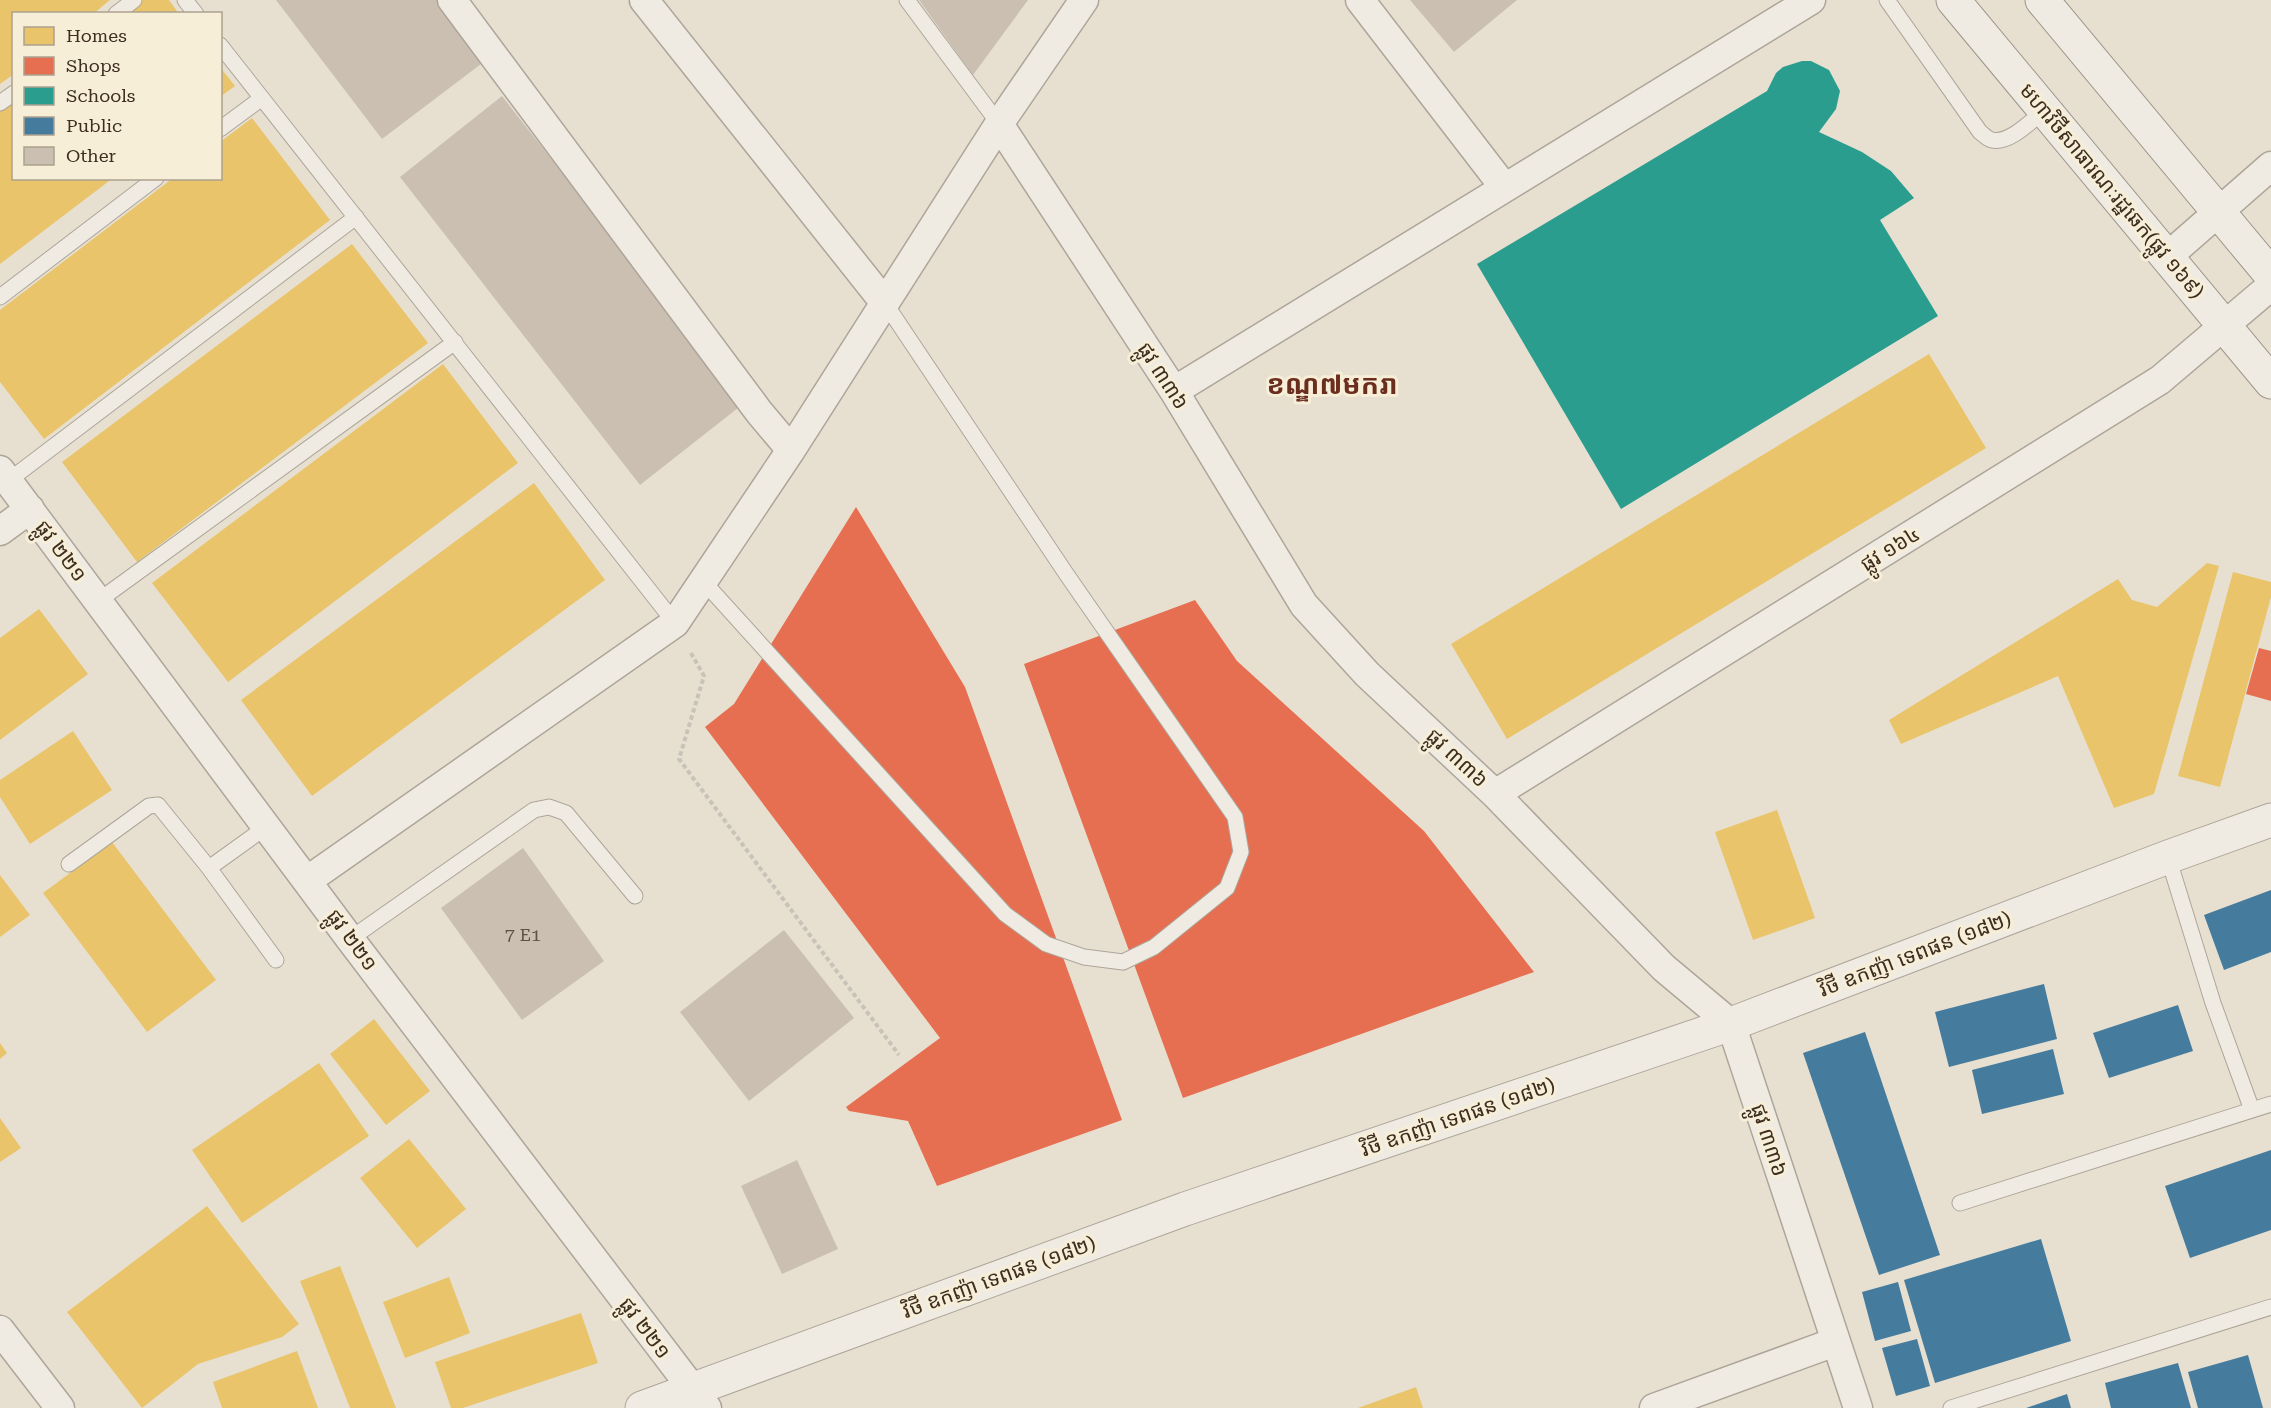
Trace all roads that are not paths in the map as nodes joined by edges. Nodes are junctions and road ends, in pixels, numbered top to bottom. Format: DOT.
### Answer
graph roads {
  1 [pos="134,0"];
  2 [pos="185,0"];
  3 [pos="452,0"];
  4 [pos="644,0"];
  5 [pos="907,0"];
  6 [pos="1084,0"];
  7 [pos="1360,0"];
  8 [pos="1811,0"];
  9 [pos="1887,0"];
  10 [pos="1953,0"];
  11 [pos="2042,0"];
  12 [pos="119,12"];
  13 [pos="194,12"];
  14 [pos="222,48"];
  15 [pos="262,98"];
  16 [pos="2045,110"];
  17 [pos="999,124"];
  18 [pos="222,128"];
  19 [pos="2271,166"];
  20 [pos="153,180"];
  21 [pos="1504,187"];
  22 [pos="2218,212"];
  23 [pos="356,217"];
  24 [pos="2167,256"];
  25 [pos="2271,275"];
  26 [pos="2271,286"];
  27 [pos="0,297"];
  28 [pos="885,303"];
  29 [pos="2224,326"];
  30 [pos="454,342"];
  31 [pos="2271,382"];
  32 [pos="1174,391"];
  33 [pos="791,450"];
  34 [pos="4,475"];
  35 [pos="30,509"];
  36 [pos="0,531"];
  37 [pos="703,581"];
  38 [pos="98,601"];
  39 [pos="675,623"];
  40 [pos="1496,794"];
  41 [pos="2271,820"];
  42 [pos="266,826"];
  43 [pos="2168,857"];
  44 [pos="69,864"];
  45 [pos="209,868"];
  46 [pos="308,880"];
  47 [pos="635,896"];
  48 [pos="350,939"];
  49 [pos="276,960"];
  50 [pos="1731,1024"];
  51 [pos="2271,1104"];
  52 [pos="2252,1110"];
  53 [pos="1960,1203"];
  54 [pos="2271,1307"];
  55 [pos="0,1330"];
  56 [pos="1835,1342"];
  57 [pos="700,1399"];
  58 [pos="60,1408"];
  59 [pos="642,1408"];
  60 [pos="1654,1408"];
  61 [pos="1858,1408"];
  62 [pos="1950,1408"];
  1 -- 12 [label="lane"];
  2 -- 13 [label="lane"];
  3 -- 33 [label="street"];
  4 -- 28 [label="street"];
  5 -- 17 [label="lane"];
  6 -- 17 [label="street"];
  7 -- 21 [label="street"];
  8 -- 21 [label="street"];
  9 -- 16 [label="lane"];
  10 -- 16 [label="street, មហាវិថីសាធារណៈរដ្ឋឆេក(ផ្លូវ ១៦៩)"];
  11 -- 22 [label="street"];
  14 -- 15 [label="lane"];
  15 -- 18 [label="lane"];
  15 -- 23 [label="lane"];
  16 -- 24 [label="street, មហាវិថីសាធារណៈរដ្ឋឆេក(ផ្លូវ ១៦៩)"];
  17 -- 28 [label="street"];
  17 -- 32 [label="street, ផ្លូវ ៣៣៦"];
  19 -- 22 [label="street"];
  20 -- 27 [label="lane"];
  21 -- 32 [label="street"];
  22 -- 24 [label="street"];
  22 -- 25 [label="street"];
  23 -- 30 [label="lane"];
  23 -- 34 [label="lane"];
  24 -- 29 [label="street, មហាវិថីសាធារណៈរដ្ឋឆេក(ផ្លូវ ១៦៩)"];
  26 -- 29 [label="street, ផ្លូវ ១៦៤"];
  28 -- 33 [label="street"];
  28 -- 37 [label="lane"];
  29 -- 31 [label="street, មហាវិថីសាធារណៈរដ្ឋឆេក(ផ្លូវ ១៦៩)"];
  29 -- 40 [label="street, ផ្លូវ ១៦៤"];
  30 -- 38 [label="lane"];
  30 -- 39 [label="lane"];
  32 -- 40 [label="street, ផ្លូវ ៣៣៦"];
  33 -- 37 [label="street"];
  34 -- 35 [label="street, ផ្លូវ ២២១"];
  35 -- 36 [label="street"];
  35 -- 38 [label="street, ផ្លូវ ២២១"];
  37 -- 39 [label="street"];
  38 -- 42 [label="street, ផ្លូវ ២២១"];
  39 -- 46 [label="street"];
  40 -- 50 [label="street, ផ្លូវ ៣៣៦"];
  41 -- 43 [label="street, វិថី ឧកញ៉ា ទេពផន (១៨២)"];
  42 -- 45 [label="lane"];
  42 -- 46 [label="street, ផ្លូវ ២២១"];
  43 -- 50 [label="street, វិថី ឧកញ៉ា ទេពផន (១៨២)"];
  43 -- 52 [label="lane"];
  44 -- 45 [label="lane"];
  45 -- 49 [label="lane"];
  46 -- 48 [label="street, ផ្លូវ ២២១"];
  47 -- 48 [label="lane"];
  48 -- 57 [label="street, ផ្លូវ ២២១"];
  50 -- 56 [label="street, ផ្លូវ ៣៣៦"];
  50 -- 57 [label="street, វិថី ឧកញ៉ា ទេពផន (១៨២)"];
  51 -- 52 [label="lane"];
  52 -- 53 [label="lane"];
  54 -- 62 [label="lane"];
  55 -- 58 [label="street"];
  56 -- 60 [label="street"];
  56 -- 61 [label="street, ផ្លូវ ៣៣៦"];
  57 -- 59 [label="street, វិថី ឧកញ៉ា ទេពផន (១៨២)"];
}
